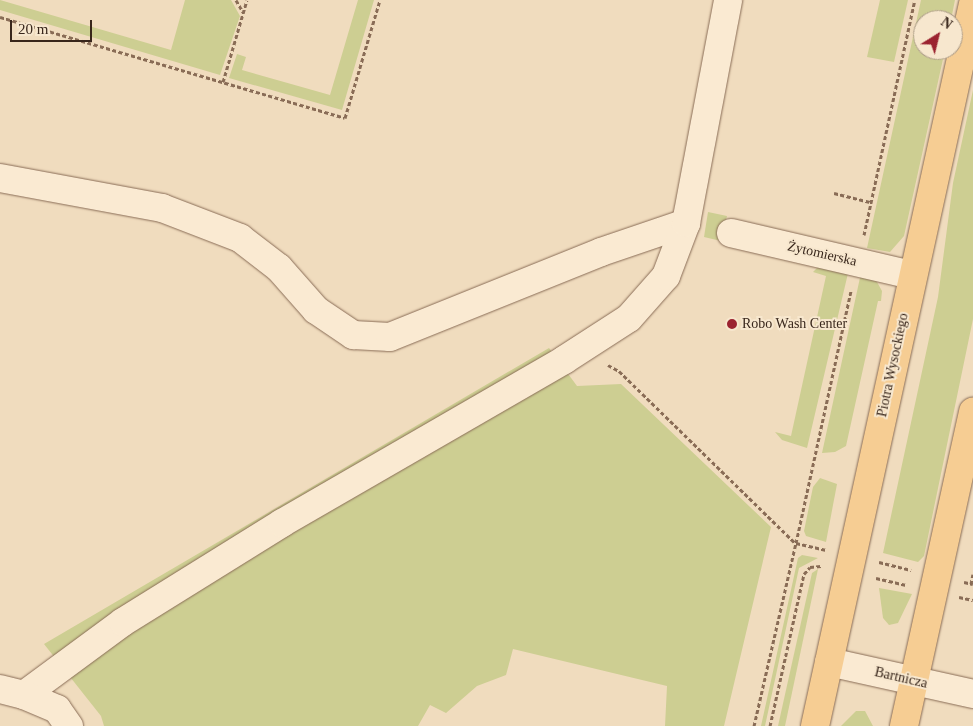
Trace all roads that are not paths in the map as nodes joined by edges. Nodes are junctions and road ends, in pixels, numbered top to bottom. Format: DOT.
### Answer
graph roads {
  1 [pos="728,0"];
  2 [pos="973,4"];
  3 [pos="0,178"];
  4 [pos="686,223"];
  5 [pos="731,233"];
  6 [pos="912,275"];
  7 [pos="973,411"];
  8 [pos="829,662"];
  9 [pos="914,682"];
  10 [pos="12,692"];
  11 [pos="973,694"];
  12 [pos="70,726"];
  13 [pos="815,726"];
  14 [pos="904,726"];
  1 -- 4 [label="street"];
  2 -- 6 [label="main road, Piotra Wysockiego"];
  3 -- 4 [label="street"];
  4 -- 10 [label="street"];
  5 -- 6 [label="street, Żytomierska"];
  6 -- 8 [label="main road, Piotra Wysockiego"];
  7 -- 9 [label="main road"];
  8 -- 9 [label="street, Bartnicza"];
  8 -- 13 [label="main road, Piotra Wysockiego"];
  9 -- 11 [label="street, Bartnicza"];
  9 -- 14 [label="main road"];
  10 -- 12 [label="street"];
}
